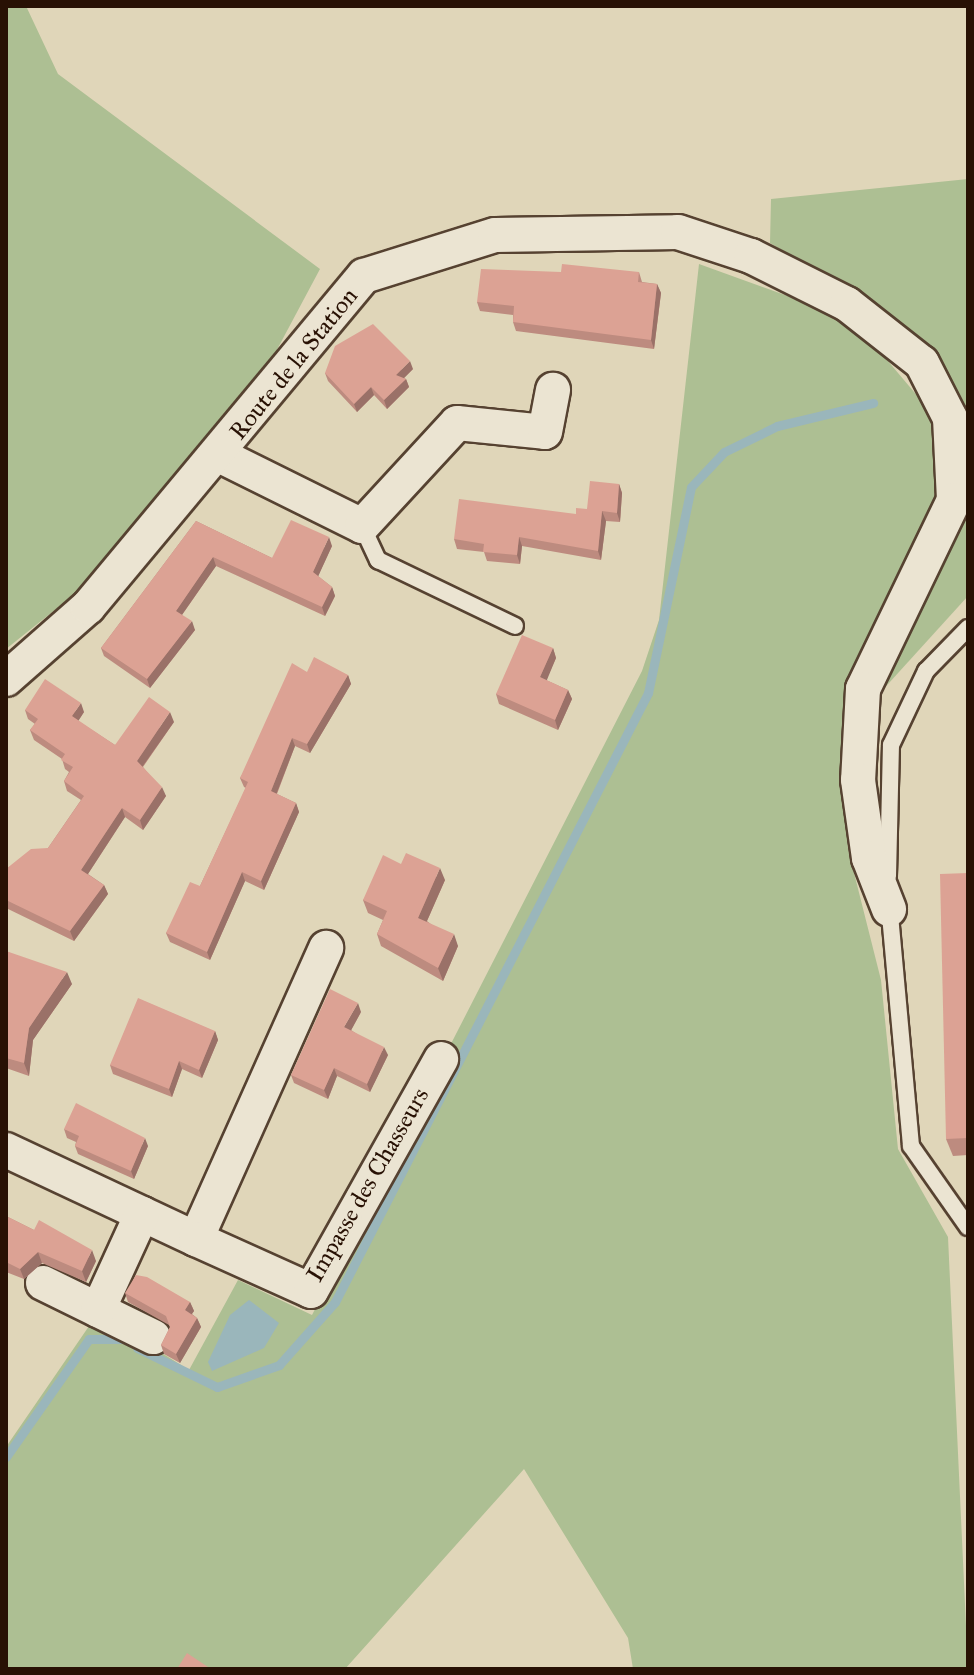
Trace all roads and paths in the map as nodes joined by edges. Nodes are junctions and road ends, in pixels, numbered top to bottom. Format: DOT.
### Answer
graph roads {
  1 [pos="553,390"];
  2 [pos="221,456"];
  3 [pos="362,526"];
  4 [pos="515,626"];
  5 [pos="968,628"];
  6 [pos="6,679"];
  7 [pos="889,909"];
  8 [pos="326,948"];
  9 [pos="441,1059"];
  10 [pos="6,1150"];
  11 [pos="935,1181"];
  12 [pos="968,1200"];
  13 [pos="142,1214"];
  14 [pos="968,1227"];
  15 [pos="196,1239"];
  16 [pos="43,1283"];
  17 [pos="98,1310"];
  18 [pos="153,1337"];
  1 -- 3 [label="street"];
  2 -- 3 [label="street"];
  2 -- 6 [label="street, Route de la Station"];
  2 -- 7 [label="street, Route de la Station"];
  3 -- 4 [label="lane"];
  5 -- 7 [label="lane"];
  7 -- 11 [label="lane"];
  8 -- 15 [label="street"];
  9 -- 15 [label="street, Impasse des Chasseurs"];
  10 -- 13 [label="street, Impasse des Chasseurs"];
  11 -- 12 [label="lane"];
  11 -- 14 [label="lane"];
  13 -- 15 [label="street, Impasse des Chasseurs"];
  13 -- 17 [label="street"];
  16 -- 17 [label="street"];
  17 -- 18 [label="street"];
}
